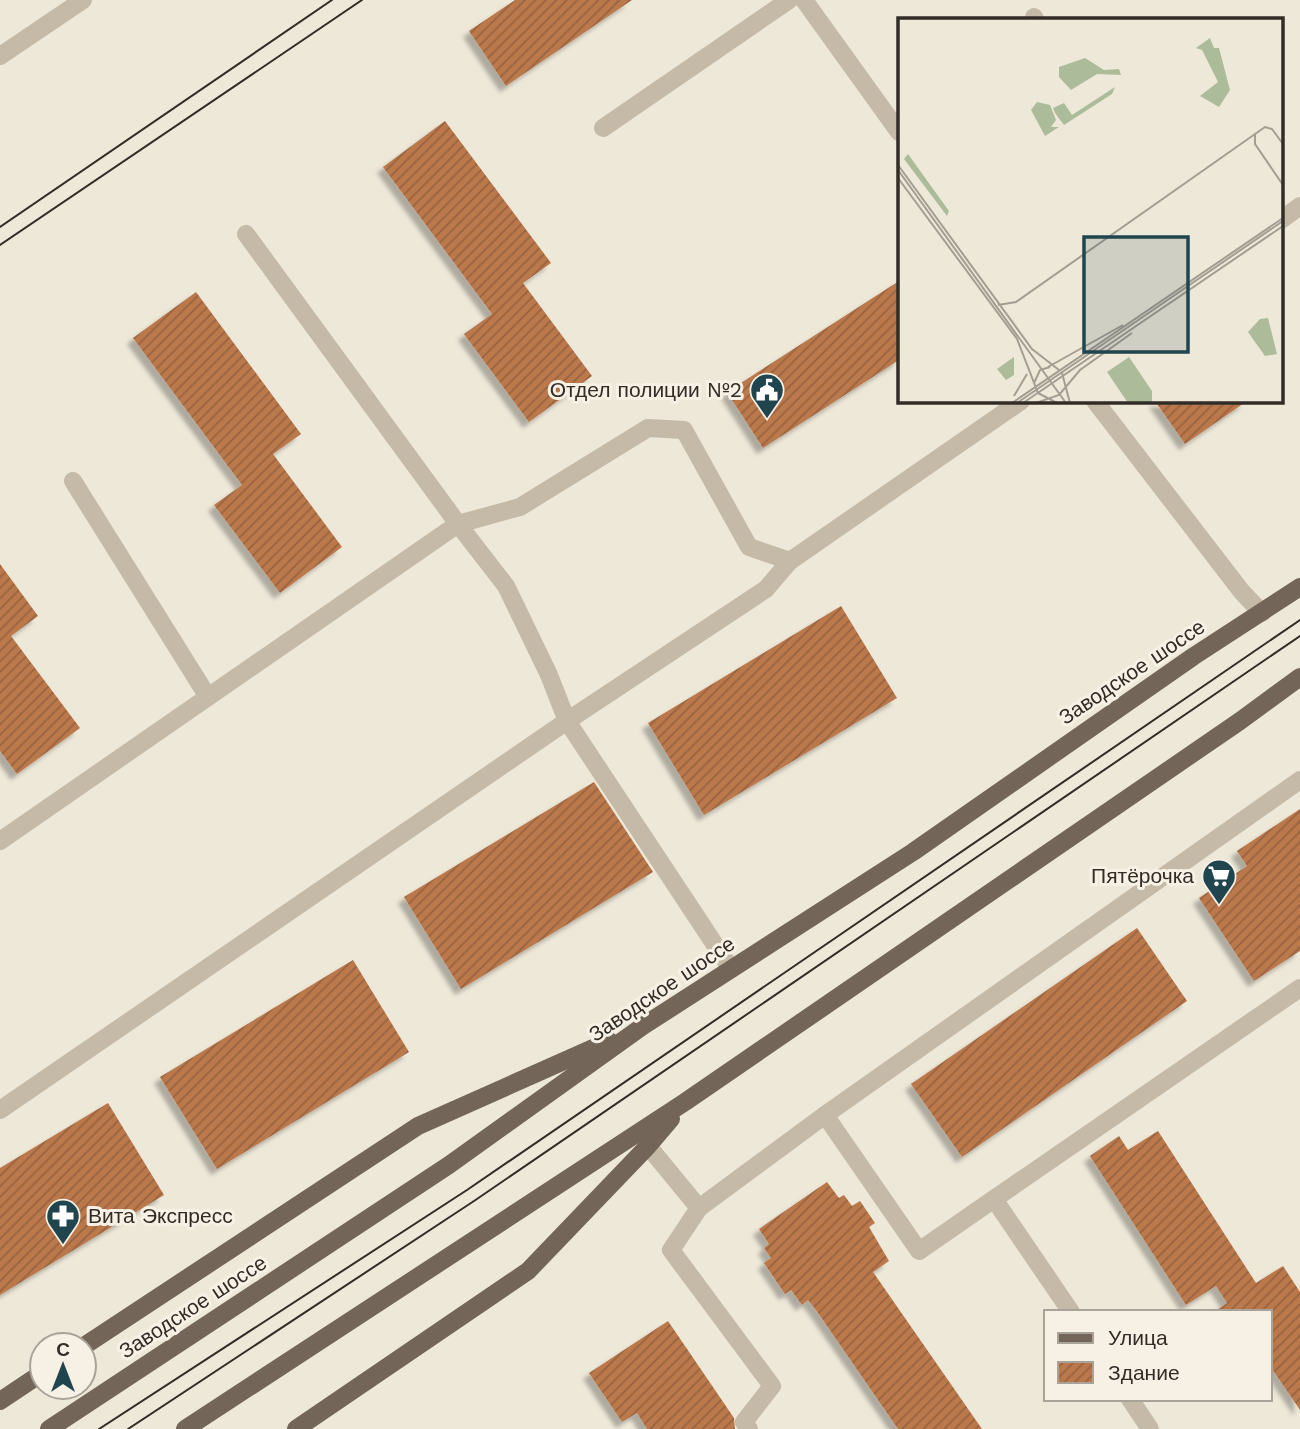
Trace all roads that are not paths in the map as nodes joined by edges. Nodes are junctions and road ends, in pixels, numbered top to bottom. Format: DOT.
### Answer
graph roads {
  1 [pos="83,0"];
  2 [pos="789,0"];
  3 [pos="804,0"];
  4 [pos="0,56"];
  5 [pos="603,128"];
  6 [pos="898,131"];
  7 [pos="1300,206"];
  8 [pos="1282,219"];
  9 [pos="246,234"];
  10 [pos="1020,402"];
  11 [pos="1096,402"];
  12 [pos="73,481"];
  13 [pos="458,524"];
  14 [pos="790,561"];
  15 [pos="1300,587"];
  16 [pos="1262,613"];
  17 [pos="1300,677"];
  18 [pos="208,697"];
  19 [pos="567,721"];
  20 [pos="1296,790"];
  21 [pos="0,841"];
  22 [pos="732,969"];
  23 [pos="1300,988"];
  24 [pos="643,1026"];
  25 [pos="685,1102"];
  26 [pos="0,1110"];
  27 [pos="825,1115"];
  28 [pos="648,1146"];
  29 [pos="994,1199"];
  30 [pos="699,1208"];
  31 [pos="1070,1310"];
  32 [pos="98,1337"];
  33 [pos="28,1382"];
  34 [pos="0,1401"];
  35 [pos="1131,1401"];
  36 [pos="49,1429"];
  37 [pos="186,1429"];
  38 [pos="296,1429"];
  39 [pos="749,1429"];
  40 [pos="1150,1429"];
  1 -- 4 [label="lane"];
  2 -- 5 [label="lane"];
  3 -- 6 [label="lane"];
  7 -- 8 [label="lane"];
  9 -- 13 [label="lane"];
  10 -- 14 [label="lane"];
  11 -- 16 [label="lane"];
  12 -- 18 [label="lane"];
  13 -- 14 [label="lane"];
  13 -- 18 [label="lane"];
  13 -- 19 [label="lane"];
  14 -- 19 [label="lane"];
  15 -- 16 [label="main road, Заводское шоссе"];
  16 -- 22 [label="main road, Заводское шоссе"];
  17 -- 25 [label="main road"];
  18 -- 21 [label="lane"];
  19 -- 22 [label="lane"];
  19 -- 26 [label="lane"];
  20 -- 27 [label="lane"];
  22 -- 24 [label="main road, Заводское шоссе"];
  23 -- 29 [label="lane"];
  24 -- 32 [label="main road"];
  24 -- 36 [label="main road, Заводское шоссе"];
  25 -- 28 [label="main road"];
  25 -- 37 [label="main road"];
  27 -- 29 [label="lane"];
  27 -- 30 [label="lane"];
  28 -- 30 [label="lane"];
  28 -- 38 [label="main road"];
  29 -- 31 [label="lane"];
  30 -- 39 [label="lane"];
  33 -- 34 [label="main road"];
  35 -- 40 [label="lane"];
}
